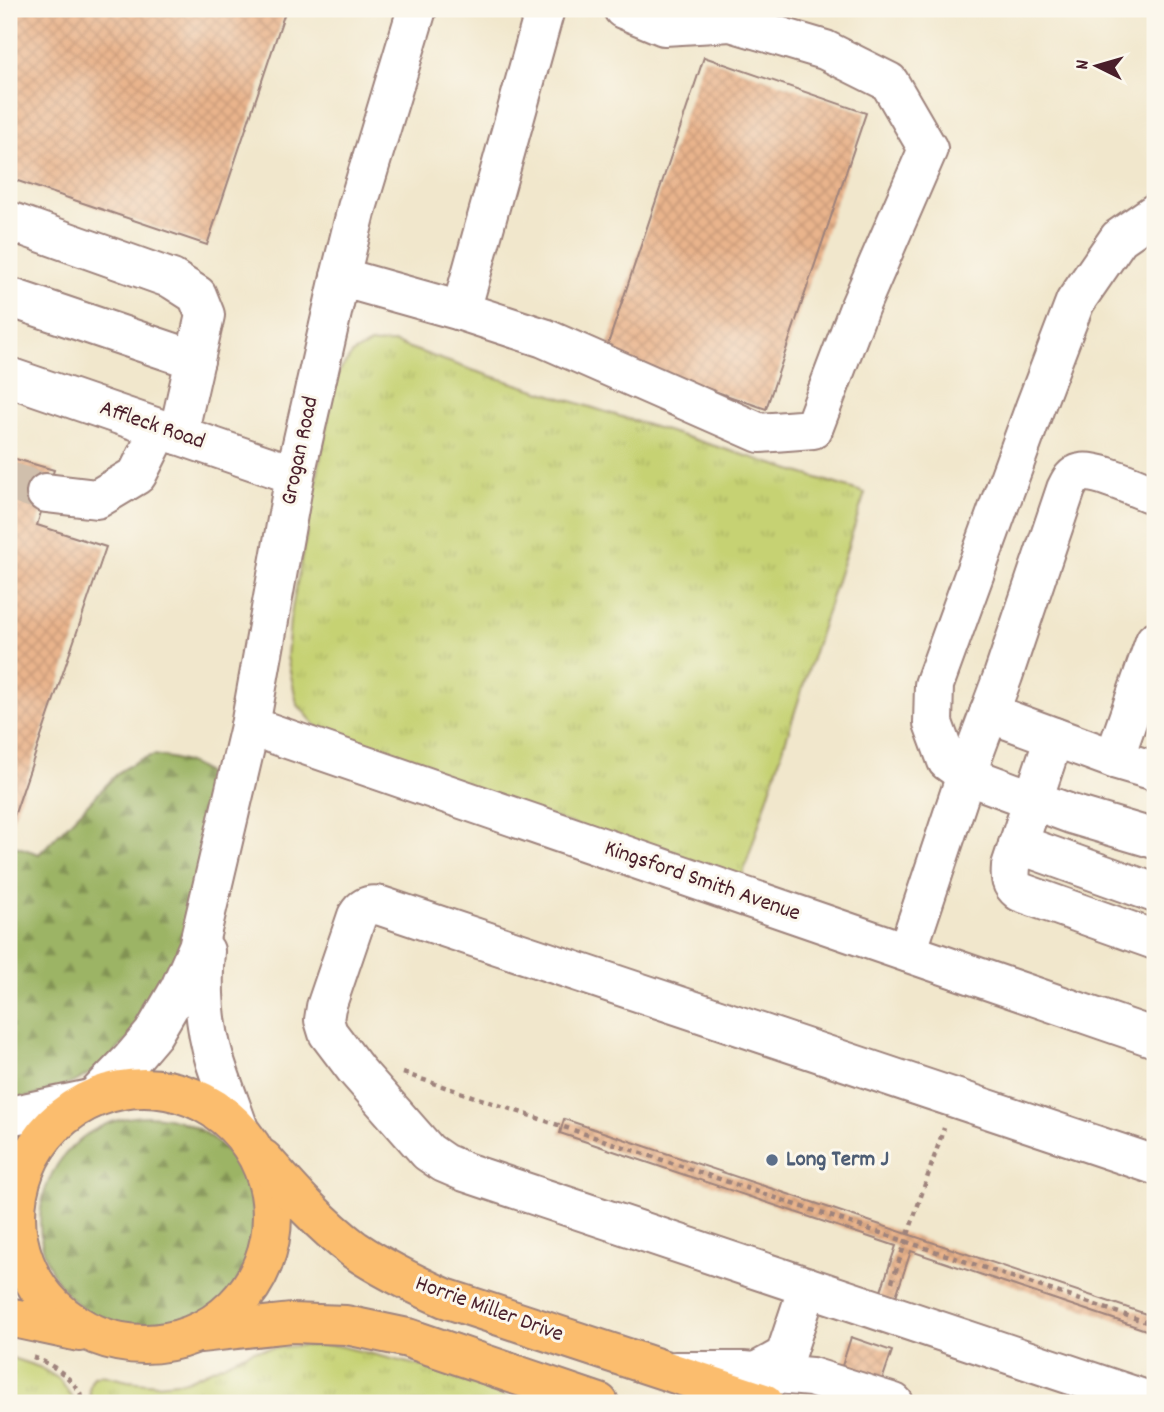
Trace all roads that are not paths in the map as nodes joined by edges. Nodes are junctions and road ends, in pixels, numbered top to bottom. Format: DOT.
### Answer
graph roads {
  1 [pos="417,9"];
  2 [pos="545,9"];
  3 [pos="623,9"];
  4 [pos="1155,213"];
  5 [pos="9,221"];
  6 [pos="340,277"];
  7 [pos="9,297"];
  8 [pos="461,311"];
  9 [pos="195,360"];
  10 [pos="9,377"];
  11 [pos="169,432"];
  12 [pos="295,475"];
  13 [pos="46,493"];
  14 [pos="1155,495"];
  15 [pos="1155,641"];
  16 [pos="989,713"];
  17 [pos="250,726"];
  18 [pos="1054,737"];
  19 [pos="1114,759"];
  20 [pos="1155,771"];
  21 [pos="966,775"];
  22 [pos="1033,801"];
  23 [pos="1155,839"];
  24 [pos="1018,844"];
  25 [pos="1155,893"];
  26 [pos="210,900"];
  27 [pos="1155,940"];
  28 [pos="907,952"];
  29 [pos="1155,1038"];
  30 [pos="92,1098"];
  31 [pos="9,1116"];
  32 [pos="247,1139"];
  33 [pos="1155,1165"];
  34 [pos="13,1205"];
  35 [pos="808,1287"];
  36 [pos="9,1317"];
  37 [pos="196,1334"];
  38 [pos="98,1336"];
  39 [pos="760,1388"];
  40 [pos="599,1403"];
  41 [pos="894,1403"];
  42 [pos="1155,1403"];
  1 -- 6 [label="street, Grogan Road"];
  2 -- 8 [label="street"];
  3 -- 8 [label="street"];
  4 -- 21 [label="street"];
  5 -- 9 [label="street"];
  6 -- 8 [label="street"];
  6 -- 12 [label="street, Grogan Road"];
  7 -- 9 [label="street"];
  9 -- 11 [label="street"];
  10 -- 11 [label="street, Affleck Road"];
  11 -- 12 [label="street, Affleck Road"];
  11 -- 13 [label="street"];
  12 -- 17 [label="street, Grogan Road"];
  14 -- 16 [label="street"];
  15 -- 19 [label="street"];
  16 -- 18 [label="street"];
  16 -- 21 [label="street"];
  17 -- 26 [label="street, Grogan Road"];
  17 -- 28 [label="street, Kingsford Smith Avenue"];
  18 -- 19 [label="street"];
  18 -- 22 [label="street"];
  19 -- 20 [label="street"];
  21 -- 22 [label="street"];
  21 -- 28 [label="street"];
  22 -- 23 [label="street"];
  22 -- 24 [label="street"];
  24 -- 25 [label="street"];
  24 -- 27 [label="street"];
  26 -- 30 [label="street, Grogan Road"];
  26 -- 32 [label="street, Grogan Road"];
  28 -- 29 [label="street, Kingsford Smith Avenue"];
  30 -- 31 [label="street"];
  30 -- 32 [label="main road, Horrie Miller Drive"];
  30 -- 34 [label="main road, Horrie Miller Drive"];
  32 -- 37 [label="main road"];
  32 -- 39 [label="main road, Horrie Miller Drive"];
  33 -- 35 [label="street"];
  34 -- 38 [label="main road, Horrie Miller Drive"];
  35 -- 39 [label="street"];
  35 -- 42 [label="street"];
  36 -- 38 [label="main road"];
  37 -- 38 [label="main road"];
  37 -- 40 [label="main road"];
  39 -- 41 [label="street"];
}
